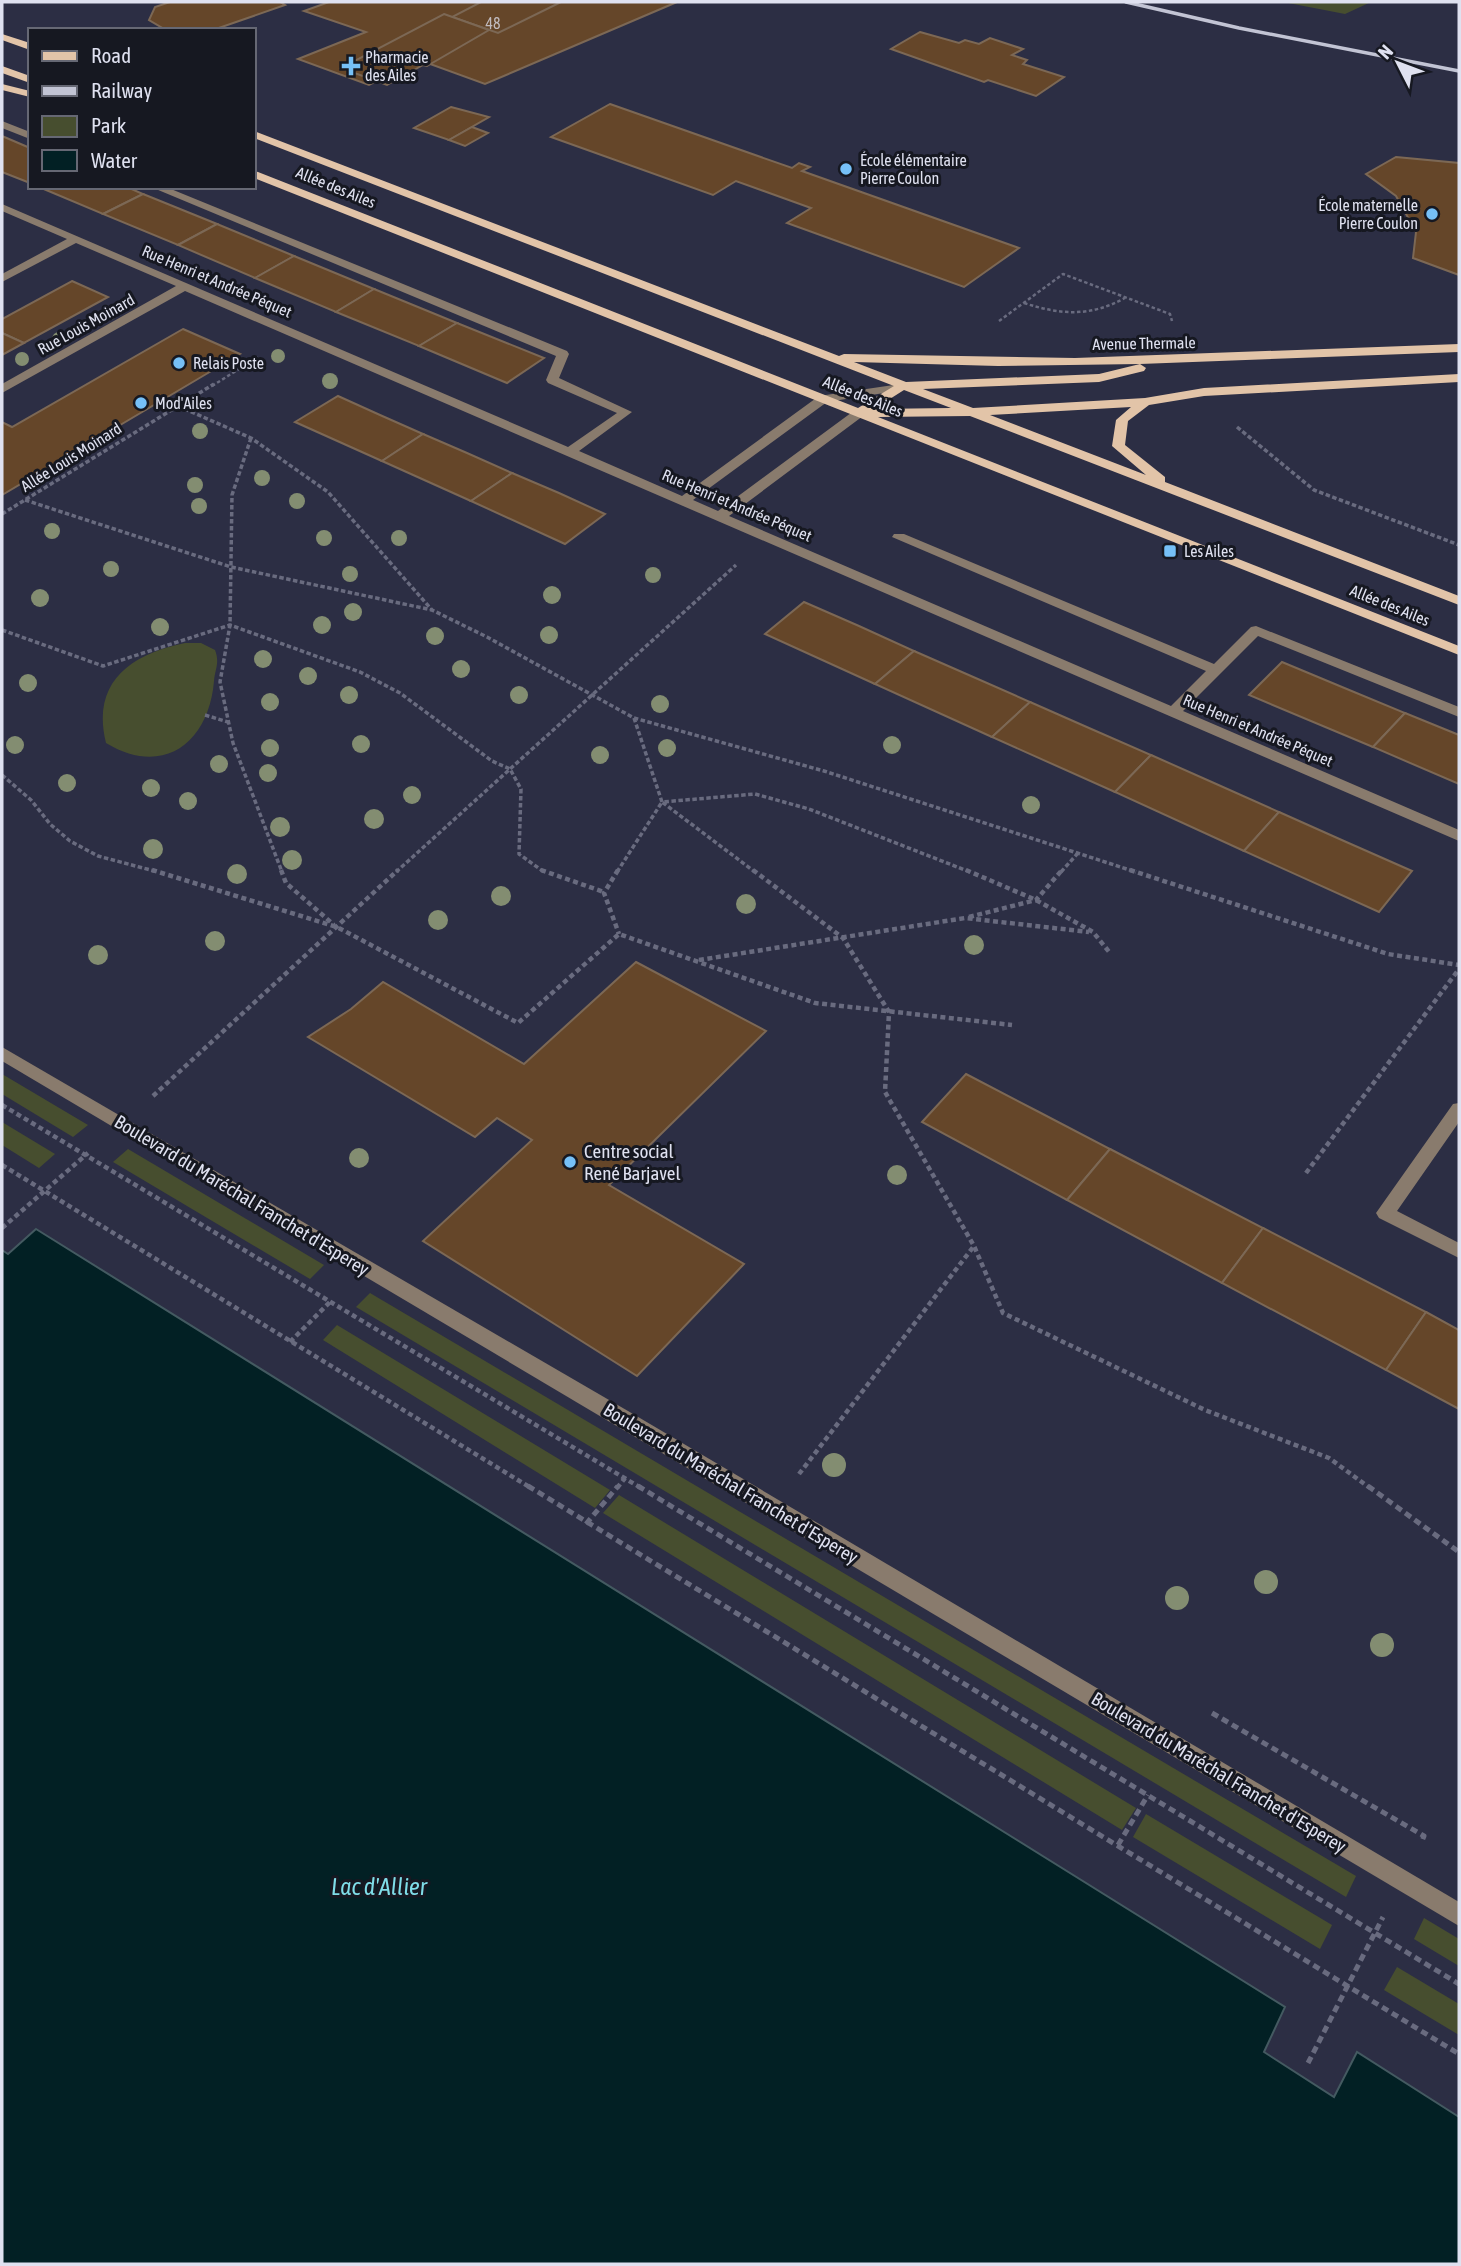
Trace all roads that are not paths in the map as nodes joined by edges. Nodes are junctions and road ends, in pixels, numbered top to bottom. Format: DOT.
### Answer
graph roads {
  1 [pos="2,37"];
  2 [pos="28,46"];
  3 [pos="2,69"];
  4 [pos="28,79"];
  5 [pos="2,87"];
  6 [pos="28,94"];
  7 [pos="2,124"];
  8 [pos="28,134"];
  9 [pos="256,135"];
  10 [pos="256,175"];
  11 [pos="161,189"];
  12 [pos="2,207"];
  13 [pos="76,239"];
  14 [pos="2,279"];
  15 [pos="185,286"];
  16 [pos="1459,348"];
  17 [pos="829,358"];
  18 [pos="1169,360"];
  19 [pos="1459,378"];
  20 [pos="903,386"];
  21 [pos="2,389"];
  22 [pos="823,399"];
  23 [pos="1145,402"];
  24 [pos="970,412"];
  25 [pos="859,413"];
  26 [pos="569,452"];
  27 [pos="1174,491"];
  28 [pos="683,501"];
  29 [pos="719,517"];
  30 [pos="899,537"];
  31 [pos="1459,601"];
  32 [pos="1459,651"];
  33 [pos="1216,670"];
  34 [pos="1174,712"];
  35 [pos="1459,712"];
  36 [pos="1459,836"];
  37 [pos="2,1054"];
  38 [pos="1459,1108"];
  39 [pos="1459,1251"];
  40 [pos="1459,1914"];
  1 -- 2 [label="main road"];
  3 -- 4 [label="main road"];
  5 -- 6 [label="main road"];
  7 -- 8 [label="street"];
  9 -- 17 [label="main road, Allée des Ailes"];
  10 -- 22 [label="main road, Allée des Ailes"];
  11 -- 26 [label="street"];
  12 -- 13 [label="street, Rue Henri et Andrée Péquet"];
  13 -- 14 [label="street"];
  13 -- 15 [label="street, Rue Henri et Andrée Péquet"];
  15 -- 21 [label="street, Rue Louis Moinard"];
  15 -- 26 [label="street, Rue Henri et Andrée Péquet"];
  16 -- 18 [label="main road, Avenue Thermale"];
  17 -- 18 [label="main road, Avenue Thermale"];
  17 -- 20 [label="main road, Allée des Ailes"];
  18 -- 20 [label="main road"];
  19 -- 23 [label="main road"];
  20 -- 22 [label="street"];
  20 -- 24 [label="main road, Allée des Ailes"];
  20 -- 25 [label="main road"];
  22 -- 25 [label="main road, Allée des Ailes"];
  22 -- 28 [label="street"];
  23 -- 24 [label="main road"];
  23 -- 27 [label="main road"];
  24 -- 25 [label="main road"];
  24 -- 27 [label="main road, Allée des Ailes"];
  25 -- 29 [label="street"];
  25 -- 32 [label="main road, Allée des Ailes"];
  26 -- 28 [label="street, Rue Henri et Andrée Péquet"];
  27 -- 31 [label="main road, Allée des Ailes"];
  28 -- 29 [label="street, Rue Henri et Andrée Péquet"];
  29 -- 34 [label="street, Rue Henri et Andrée Péquet"];
  30 -- 33 [label="street"];
  33 -- 34 [label="street"];
  33 -- 35 [label="street"];
  34 -- 36 [label="street, Rue Henri et Andrée Péquet"];
  37 -- 40 [label="street, Boulevard du Maréchal Franchet d'Esperey"];
  38 -- 39 [label="street"];
}
